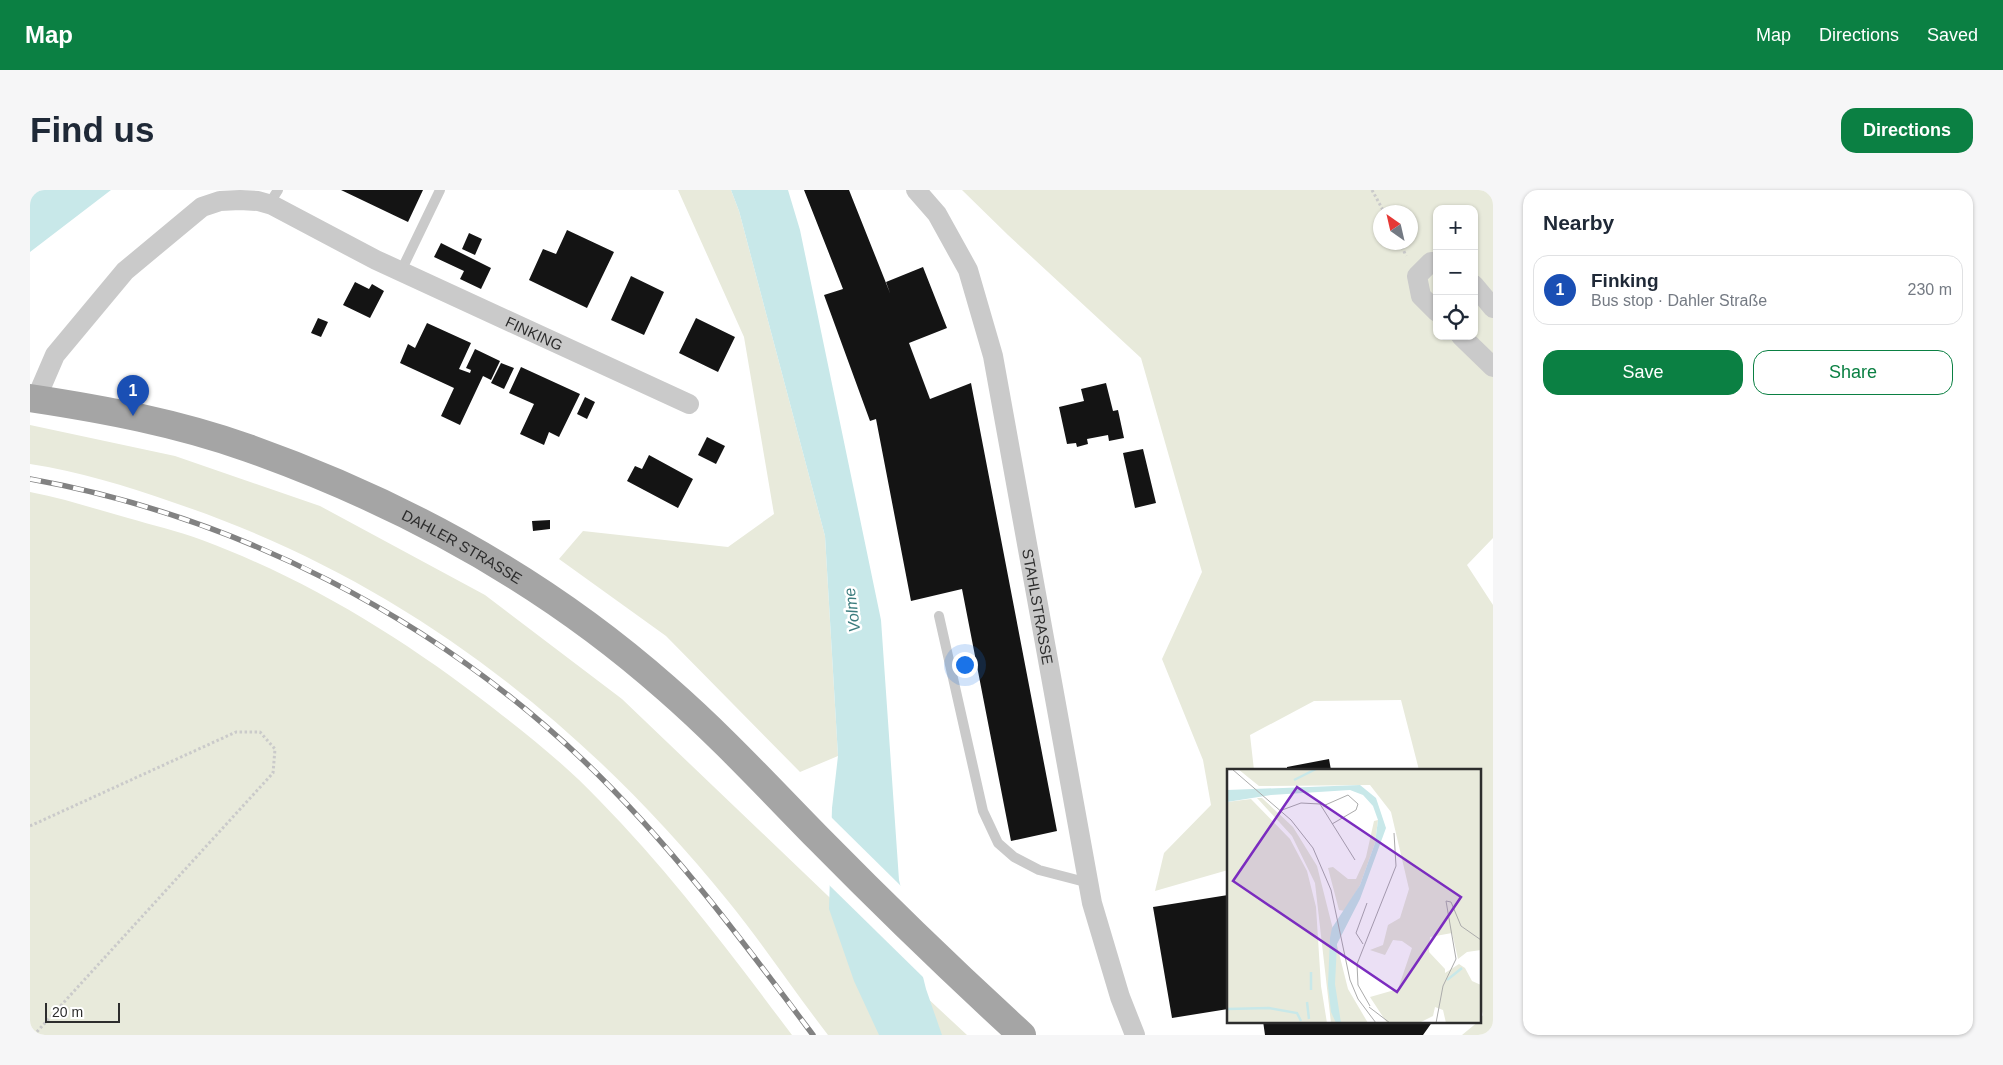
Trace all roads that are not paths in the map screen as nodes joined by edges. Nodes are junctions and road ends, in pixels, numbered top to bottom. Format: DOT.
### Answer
graph roads {
  1 [pos="440,190"];
  2 [pos="916,190"];
  3 [pos="274,197"];
  4 [pos="1433,262"];
  5 [pos="401,271"];
  6 [pos="1478,290"];
  7 [pos="1433,308"];
  8 [pos="1493,308"];
  9 [pos="1465,340"];
  10 [pos="1493,367"];
  11 [pos="33,398"];
  12 [pos="689,404"];
  13 [pos="939,616"];
  14 [pos="1088,883"];
  15 [pos="1022,1035"];
  16 [pos="1135,1035"];
  1 -- 5 [label="lane"];
  2 -- 14 [label="street, STAHLSTRASSE"];
  3 -- 5 [label="street, FINKING"];
  3 -- 11 [label="street, FINKING"];
  4 -- 7 [label="street"];
  5 -- 12 [label="street, FINKING"];
  6 -- 8 [label="street"];
  9 -- 10 [label="street"];
  11 -- 15 [label="main road, DAHLER STRASSE"];
  13 -- 14 [label="lane"];
  14 -- 16 [label="street, STAHLSTRASSE"];
}
